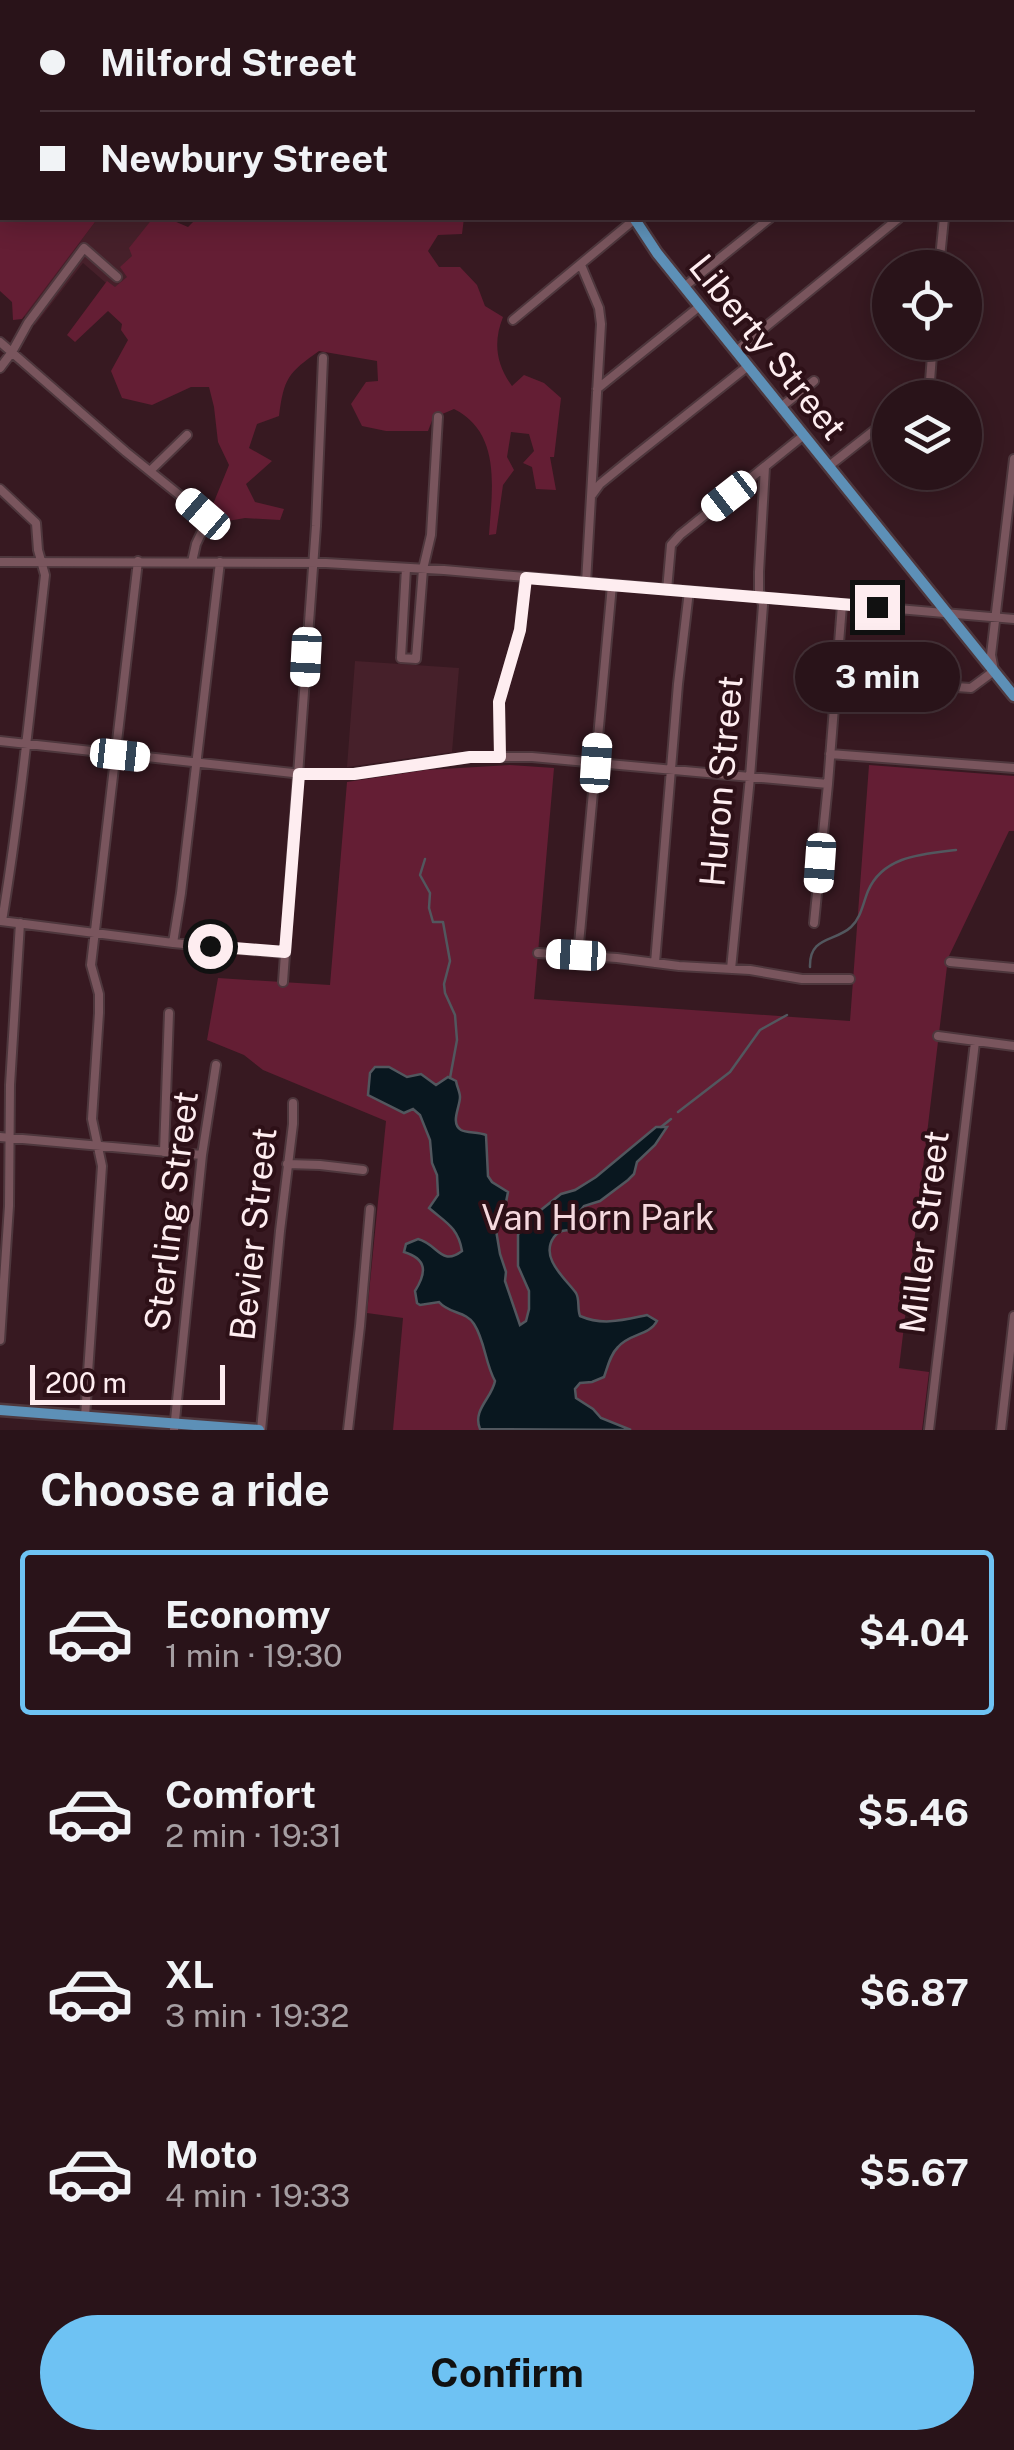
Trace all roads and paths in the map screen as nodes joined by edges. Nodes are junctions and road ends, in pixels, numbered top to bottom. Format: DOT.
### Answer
graph roads {
  1 [pos="632,220"];
  2 [pos="635,220"];
  3 [pos="767,220"];
  4 [pos="897,220"];
  5 [pos="942,220"];
  6 [pos="940,250"];
  7 [pos="581,265"];
  8 [pos="117,277"];
  9 [pos="684,286"];
  10 [pos="700,306"];
  11 [pos="514,320"];
  12 [pos="0,342"];
  13 [pos="736,351"];
  14 [pos="12,352"];
  15 [pos="323,358"];
  16 [pos="748,366"];
  17 [pos="0,368"];
  18 [pos="814,381"];
  19 [pos="597,389"];
  20 [pos="781,407"];
  21 [pos="438,417"];
  22 [pos="872,432"];
  23 [pos="187,435"];
  24 [pos="804,435"];
  25 [pos="1014,459"];
  26 [pos="829,466"];
  27 [pos="766,467"];
  28 [pos="150,471"];
  29 [pos="0,489"];
  30 [pos="592,495"];
  31 [pos="1010,531"];
  32 [pos="43,560"];
  33 [pos="138,561"];
  34 [pos="0,562"];
  35 [pos="192,562"];
  36 [pos="220,562"];
  37 [pos="314,563"];
  38 [pos="406,568"];
  39 [pos="424,569"];
  40 [pos="526,578"];
  41 [pos="586,583"];
  42 [pos="612,585"];
  43 [pos="667,590"];
  44 [pos="689,592"];
  45 [pos="761,598"];
  46 [pos="842,605"];
  47 [pos="948,613"];
  48 [pos="996,617"];
  49 [pos="1014,618"];
  50 [pos="994,670"];
  51 [pos="835,678"];
  52 [pos="1014,696"];
  53 [pos="0,740"];
  54 [pos="27,743"];
  55 [pos="116,754"];
  56 [pos="830,754"];
  57 [pos="500,757"];
  58 [pos="596,763"];
  59 [pos="196,764"];
  60 [pos="1014,768"];
  61 [pos="672,770"];
  62 [pos="299,774"];
  63 [pos="750,778"];
  64 [pos="828,784"];
  65 [pos="1,921"];
  66 [pos="20,923"];
  67 [pos="814,923"];
  68 [pos="95,932"];
  69 [pos="173,943"];
  70 [pos="285,952"];
  71 [pos="538,953"];
  72 [pos="578,955"];
  73 [pos="950,962"];
  74 [pos="655,963"];
  75 [pos="731,968"];
  76 [pos="1014,968"];
  77 [pos="850,979"];
  78 [pos="282,982"];
  79 [pos="169,1012"];
  80 [pos="938,1036"];
  81 [pos="975,1042"];
  82 [pos="1014,1046"];
  83 [pos="216,1066"];
  84 [pos="293,1103"];
  85 [pos="0,1137"];
  86 [pos="12,1138"];
  87 [pos="96,1144"];
  88 [pos="164,1152"];
  89 [pos="202,1155"];
  90 [pos="287,1164"];
  91 [pos="362,1170"];
  92 [pos="370,1209"];
  93 [pos="1014,1316"];
  94 [pos="0,1340"];
  95 [pos="0,1410"];
  96 [pos="84,1417"];
  97 [pos="174,1427"];
  98 [pos="260,1430"];
  99 [pos="348,1430"];
  100 [pos="929,1430"];
  101 [pos="1001,1430"];
  1 -- 7 [label="street"];
  2 -- 9 [label="main road, Liberty Street"];
  3 -- 9 [label="street"];
  4 -- 13 [label="street"];
  5 -- 6 [label="street"];
  7 -- 11 [label="street"];
  7 -- 19 [label="street"];
  8 -- 14 [label="street"];
  9 -- 10 [label="main road, Liberty Street"];
  10 -- 13 [label="main road, Liberty Street"];
  10 -- 19 [label="street"];
  12 -- 14 [label="street"];
  13 -- 16 [label="main road, Liberty Street"];
  14 -- 17 [label="street"];
  14 -- 28 [label="street"];
  15 -- 37 [label="street"];
  16 -- 20 [label="main road, Liberty Street"];
  16 -- 30 [label="street"];
  18 -- 20 [label="street"];
  19 -- 30 [label="street"];
  20 -- 24 [label="main road, Liberty Street"];
  21 -- 39 [label="street"];
  22 -- 26 [label="street"];
  23 -- 28 [label="street"];
  24 -- 26 [label="main road, Liberty Street"];
  24 -- 27 [label="street"];
  25 -- 31 [label="street"];
  26 -- 47 [label="main road, Liberty Street"];
  27 -- 43 [label="street"];
  27 -- 45 [label="street, Huron Street"];
  28 -- 35 [label="street"];
  29 -- 32 [label="street"];
  30 -- 41 [label="street"];
  31 -- 48 [label="street"];
  32 -- 33 [label="street"];
  32 -- 34 [label="street"];
  32 -- 54 [label="street"];
  33 -- 35 [label="street"];
  33 -- 55 [label="street"];
  35 -- 36 [label="street"];
  36 -- 37 [label="street"];
  36 -- 59 [label="street"];
  37 -- 38 [label="street"];
  37 -- 62 [label="street"];
  38 -- 39 [label="street"];
  38 -- 39 [label="street"];
  39 -- 40 [label="street"];
  40 -- 41 [label="street"];
  40 -- 57 [label="street"];
  41 -- 42 [label="street"];
  42 -- 43 [label="street"];
  42 -- 58 [label="street"];
  43 -- 44 [label="street"];
  44 -- 45 [label="street"];
  44 -- 61 [label="street"];
  45 -- 46 [label="street"];
  45 -- 63 [label="street, Huron Street"];
  46 -- 47 [label="street"];
  46 -- 51 [label="street"];
  47 -- 48 [label="street"];
  47 -- 50 [label="main road, Liberty Street"];
  48 -- 49 [label="street"];
  48 -- 50 [label="street"];
  50 -- 51 [label="street"];
  50 -- 52 [label="main road, Liberty Street"];
  51 -- 56 [label="street"];
  53 -- 54 [label="street"];
  54 -- 55 [label="street"];
  54 -- 65 [label="street"];
  55 -- 59 [label="street"];
  55 -- 68 [label="street"];
  56 -- 60 [label="street"];
  56 -- 64 [label="street"];
  57 -- 58 [label="street"];
  57 -- 62 [label="street"];
  58 -- 61 [label="street"];
  58 -- 72 [label="street"];
  59 -- 62 [label="street"];
  59 -- 69 [label="street"];
  61 -- 63 [label="street"];
  61 -- 74 [label="street"];
  62 -- 70 [label="street"];
  63 -- 64 [label="street"];
  63 -- 75 [label="street, Huron Street"];
  64 -- 67 [label="street"];
  65 -- 66 [label="street"];
  66 -- 68 [label="street"];
  66 -- 86 [label="street"];
  68 -- 69 [label="street"];
  68 -- 87 [label="street"];
  69 -- 70 [label="street"];
  70 -- 78 [label="street"];
  71 -- 72 [label="street"];
  72 -- 74 [label="street"];
  73 -- 76 [label="street"];
  74 -- 75 [label="street"];
  75 -- 77 [label="street"];
  79 -- 88 [label="street"];
  80 -- 81 [label="street"];
  81 -- 82 [label="street"];
  81 -- 100 [label="street, Miller Street"];
  83 -- 89 [label="street, Sterling Street"];
  84 -- 90 [label="street, Bevier Street"];
  85 -- 86 [label="street"];
  86 -- 87 [label="street"];
  86 -- 94 [label="street"];
  87 -- 88 [label="street"];
  87 -- 96 [label="street"];
  88 -- 89 [label="street"];
  89 -- 97 [label="street, Sterling Street"];
  90 -- 91 [label="street"];
  90 -- 98 [label="street, Bevier Street"];
  92 -- 99 [label="street"];
  93 -- 101 [label="street"];
  95 -- 96 [label="main road"];
  96 -- 97 [label="main road"];
  97 -- 98 [label="main road"];
}
